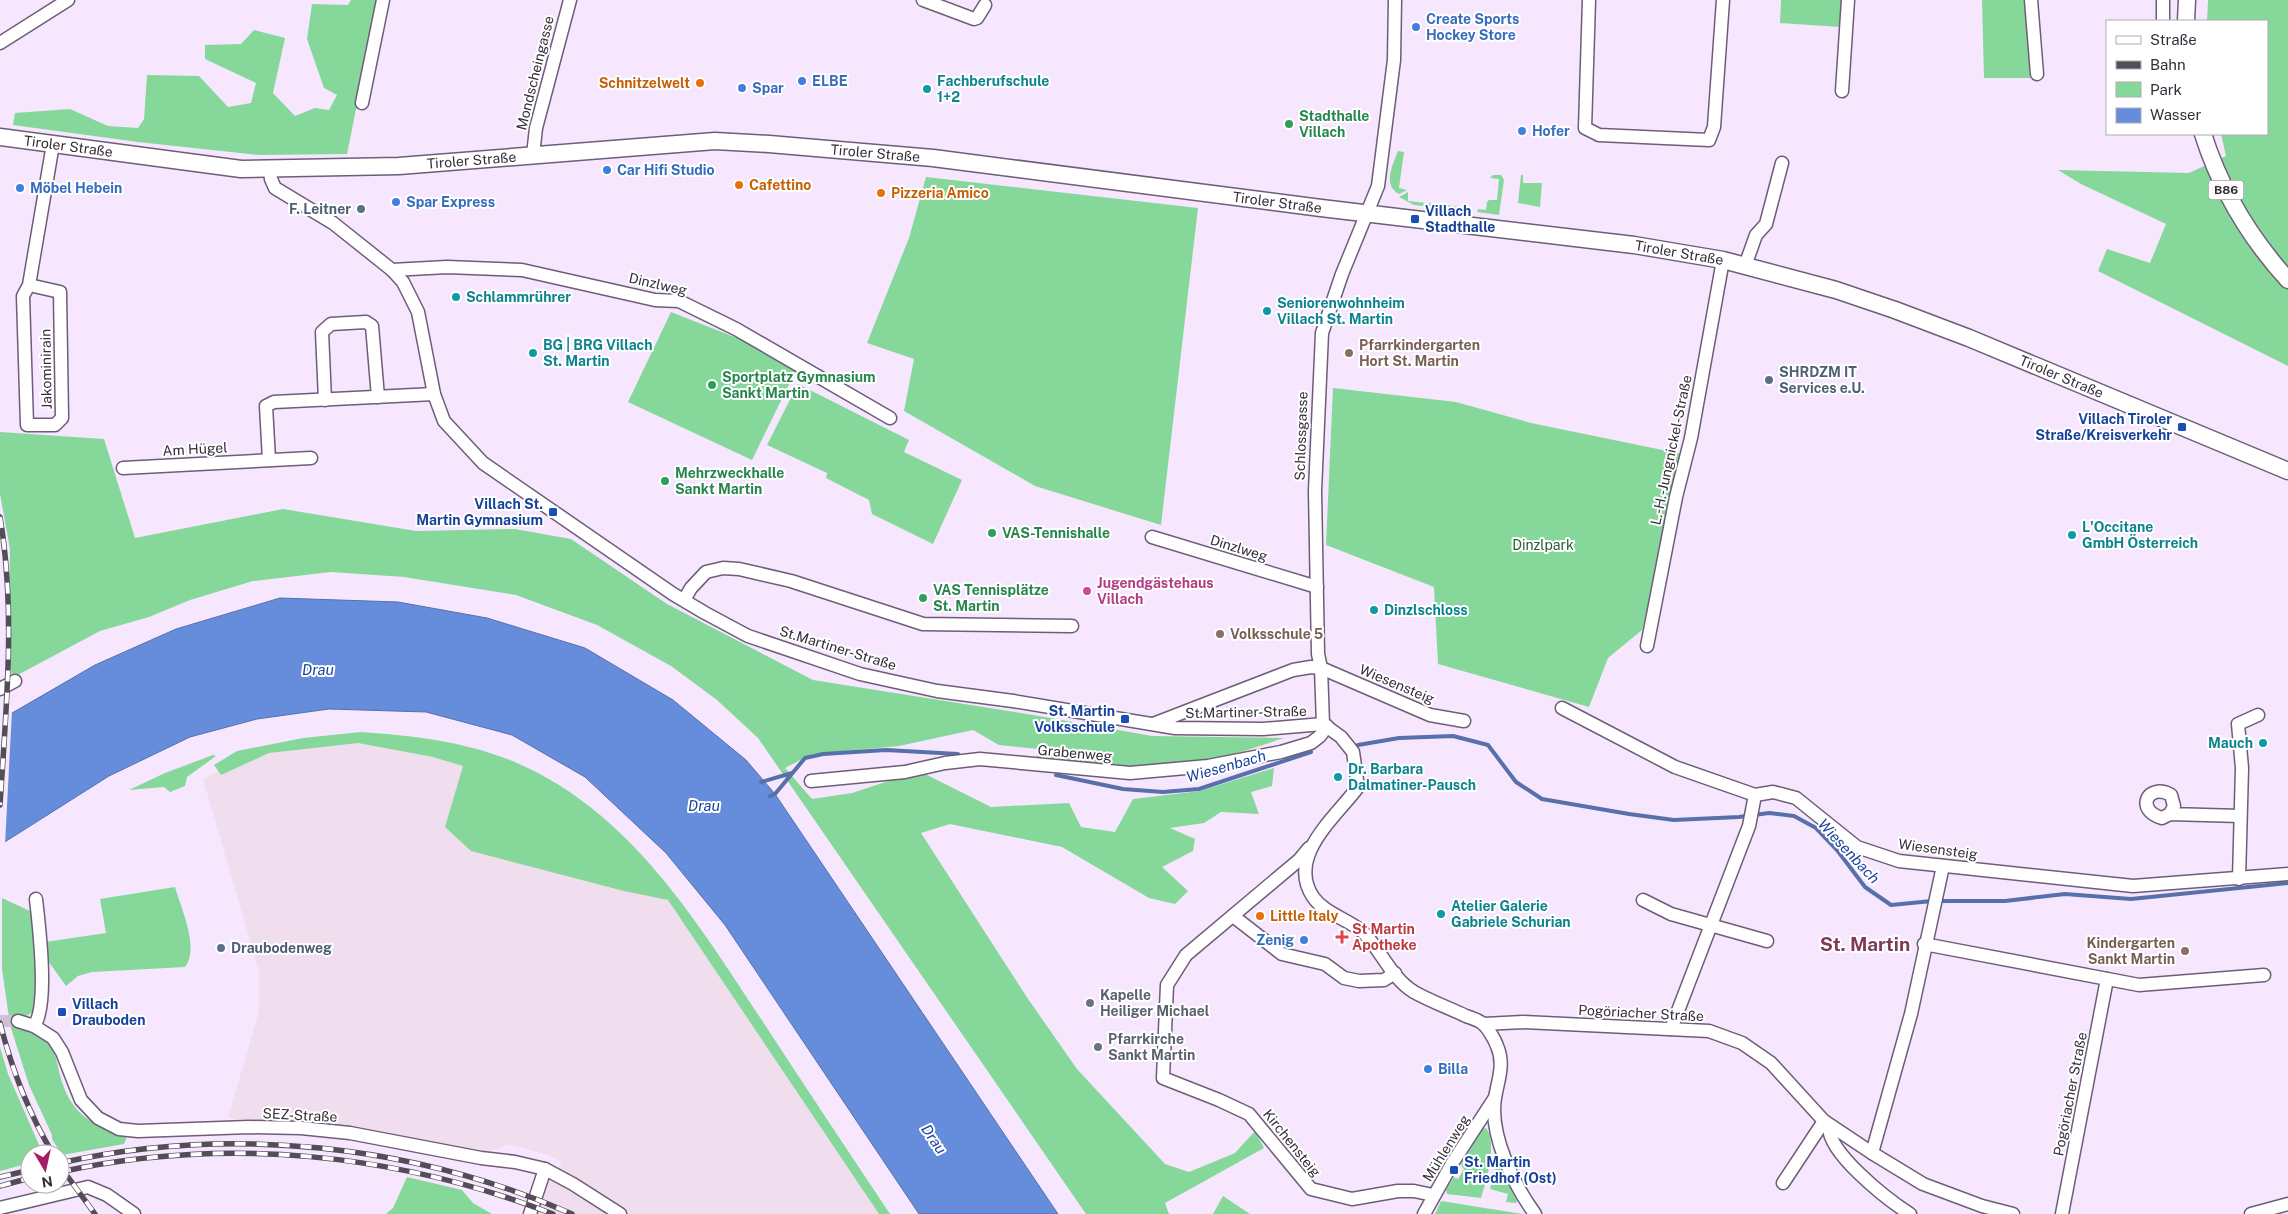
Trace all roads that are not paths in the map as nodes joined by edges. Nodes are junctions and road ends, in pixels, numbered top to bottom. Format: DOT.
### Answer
graph roads {
  1 [pos="68,0"];
  2 [pos="383,0"];
  3 [pos="570,0"];
  4 [pos="923,0"];
  5 [pos="1395,0"];
  6 [pos="1589,0"];
  7 [pos="1723,0"];
  8 [pos="1848,0"];
  9 [pos="2032,0"];
  10 [pos="2163,0"];
  11 [pos="2187,0"];
  12 [pos="984,5"];
  13 [pos="2163,20"];
  14 [pos="2186,20"];
  15 [pos="0,43"];
  16 [pos="2037,74"];
  17 [pos="1842,91"];
  18 [pos="362,103"];
  19 [pos="2203,135"];
  20 [pos="0,137"];
  21 [pos="53,144"];
  22 [pos="533,155"];
  23 [pos="1782,163"];
  24 [pos="270,170"];
  25 [pos="1366,214"];
  26 [pos="1723,260"];
  27 [pos="1745,266"];
  28 [pos="392,270"];
  29 [pos="2288,280"];
  30 [pos="29,285"];
  31 [pos="434,394"];
  32 [pos="378,398"];
  33 [pos="325,400"];
  34 [pos="890,418"];
  35 [pos="311,458"];
  36 [pos="269,460"];
  37 [pos="123,468"];
  38 [pos="2288,471"];
  39 [pos="1152,537"];
  40 [pos="1317,587"];
  41 [pos="684,600"];
  42 [pos="1072,626"];
  43 [pos="1647,646"];
  44 [pos="1321,668"];
  45 [pos="15,681"];
  46 [pos="0,689"];
  47 [pos="1562,708"];
  48 [pos="2258,715"];
  49 [pos="1464,721"];
  50 [pos="1153,724"];
  51 [pos="1325,725"];
  52 [pos="811,781"];
  53 [pos="1754,801"];
  54 [pos="2170,814"];
  55 [pos="2240,816"];
  56 [pos="1314,841"];
  57 [pos="1942,866"];
  58 [pos="2288,874"];
  59 [pos="2239,879"];
  60 [pos="36,898"];
  61 [pos="1643,900"];
  62 [pos="1233,916"];
  63 [pos="1711,926"];
  64 [pos="1767,941"];
  65 [pos="1924,944"];
  66 [pos="1394,973"];
  67 [pos="2264,975"];
  68 [pos="2108,979"];
  69 [pos="18,1021"];
  70 [pos="1484,1024"];
  71 [pos="34,1026"];
  72 [pos="1671,1030"];
  73 [pos="1494,1099"];
  74 [pos="1826,1123"];
  75 [pos="1872,1153"];
  76 [pos="544,1169"];
  77 [pos="1783,1183"];
  78 [pos="1433,1196"];
  79 [pos="2288,1204"];
  80 [pos="0,1208"];
  81 [pos="134,1214"];
  82 [pos="530,1214"];
  83 [pos="620,1214"];
  84 [pos="1424,1214"];
  85 [pos="1535,1214"];
  86 [pos="1910,1214"];
  87 [pos="2013,1214"];
  88 [pos="2062,1214"];
  89 [pos="2251,1214"];
  1 -- 15 [label="street"];
  2 -- 18 [label="street"];
  3 -- 22 [label="street, Mondscheingasse"];
  4 -- 12 [label="street"];
  5 -- 25 [label="street, Schlossgasse"];
  6 -- 7 [label="street"];
  8 -- 17 [label="street"];
  9 -- 16 [label="street"];
  10 -- 13 [label="street"];
  11 -- 14 [label="main road"];
  19 -- 29 [label="main road, B86"];
  20 -- 21 [label="main road, Tiroler Straße"];
  21 -- 24 [label="main road, Tiroler Straße"];
  21 -- 30 [label="street, Jakominirain"];
  22 -- 24 [label="main road, Tiroler Straße"];
  22 -- 25 [label="main road, Tiroler Straße"];
  23 -- 27 [label="street"];
  24 -- 28 [label="street, St.Martiner-Straße"];
  25 -- 26 [label="main road, Tiroler Straße"];
  25 -- 40 [label="street, Schlossgasse"];
  26 -- 27 [label="main road, Tiroler Straße"];
  26 -- 43 [label="street, L.-H.-Jungnickel-Straße"];
  27 -- 38 [label="main road, Tiroler Straße"];
  28 -- 31 [label="street, St.Martiner-Straße"];
  28 -- 34 [label="street, Dinzlweg"];
  30 -- 30 [label="street, Jakominirain"];
  31 -- 32 [label="street"];
  31 -- 41 [label="street, St.Martiner-Straße"];
  32 -- 33 [label="street"];
  32 -- 33 [label="street"];
  33 -- 36 [label="street"];
  35 -- 36 [label="street, Am Hügel"];
  36 -- 37 [label="street, Am Hügel"];
  39 -- 40 [label="street, Dinzlweg"];
  40 -- 44 [label="street, Schlossgasse"];
  41 -- 42 [label="street"];
  41 -- 50 [label="street, St.Martiner-Straße"];
  44 -- 49 [label="street, Wiesensteig"];
  44 -- 50 [label="street"];
  44 -- 51 [label="street, Schlossgasse"];
  45 -- 46 [label="street"];
  47 -- 53 [label="street, Wiesensteig"];
  48 -- 55 [label="street"];
  50 -- 51 [label="street, St.Martiner-Straße"];
  51 -- 52 [label="street, Grabenweg"];
  51 -- 56 [label="street"];
  53 -- 57 [label="street, Wiesensteig"];
  53 -- 63 [label="street"];
  54 -- 55 [label="street"];
  55 -- 59 [label="street"];
  56 -- 62 [label="street, Kirchensteig"];
  56 -- 66 [label="street"];
  57 -- 59 [label="street, Wiesensteig"];
  57 -- 65 [label="street"];
  58 -- 59 [label="street, Wiesensteig"];
  60 -- 71 [label="street"];
  61 -- 63 [label="street"];
  62 -- 66 [label="street"];
  62 -- 78 [label="street, Kirchensteig"];
  63 -- 64 [label="street"];
  63 -- 72 [label="street"];
  65 -- 68 [label="street"];
  65 -- 75 [label="street"];
  66 -- 70 [label="street"];
  67 -- 68 [label="street"];
  68 -- 88 [label="street, Pogöriacher Straße"];
  69 -- 71 [label="street, SEZ-Straße"];
  70 -- 72 [label="street, Pogöriacher Straße"];
  70 -- 73 [label="street"];
  71 -- 76 [label="street, SEZ-Straße"];
  72 -- 74 [label="street, Pogöriacher Straße"];
  73 -- 78 [label="street, Mühlenweg"];
  73 -- 85 [label="street"];
  74 -- 75 [label="street, Pogöriacher Straße"];
  74 -- 77 [label="street"];
  74 -- 86 [label="street"];
  75 -- 87 [label="street, Pogöriacher Straße"];
  76 -- 82 [label="street"];
  76 -- 83 [label="street, SEZ-Straße"];
  78 -- 84 [label="street, Mühlenweg"];
  79 -- 89 [label="street"];
  80 -- 81 [label="street"];
}
